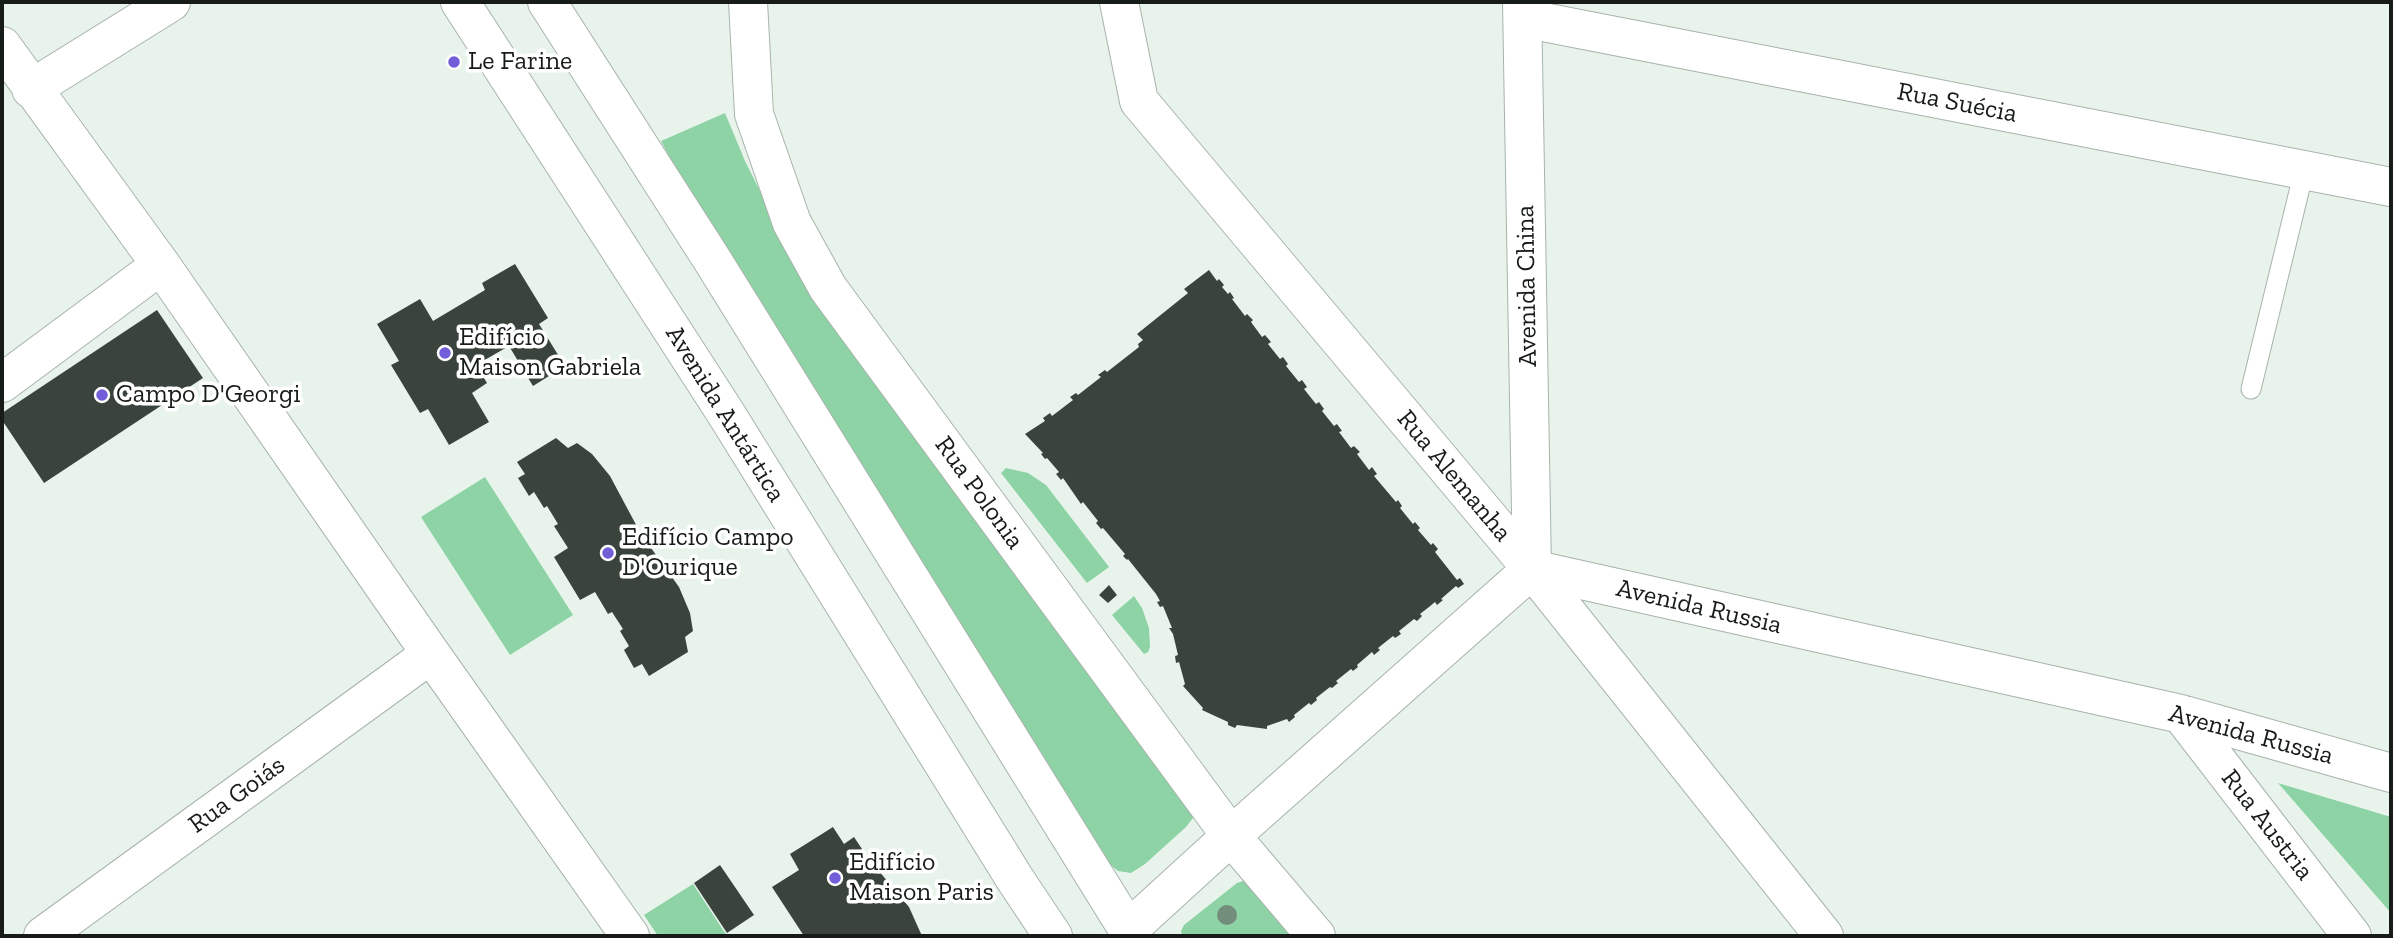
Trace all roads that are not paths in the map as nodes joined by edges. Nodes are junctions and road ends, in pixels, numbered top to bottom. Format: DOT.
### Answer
graph roads {
  1 [pos="171,2"];
  2 [pos="460,2"];
  3 [pos="547,2"];
  4 [pos="748,2"];
  5 [pos="1119,2"];
  6 [pos="1523,10"];
  7 [pos="2,46"];
  8 [pos="31,89"];
  9 [pos="2304,171"];
  10 [pos="2391,187"];
  11 [pos="161,265"];
  12 [pos="2,383"];
  13 [pos="2251,389"];
  14 [pos="1532,569"];
  15 [pos="431,654"];
  16 [pos="2181,715"];
  17 [pos="2391,773"];
  18 [pos="1231,836"];
  19 [pos="1130,933"];
  20 [pos="43,936"];
  21 [pos="630,936"];
  22 [pos="1053,936"];
  23 [pos="1316,936"];
  24 [pos="1824,936"];
  25 [pos="2352,936"];
  1 -- 8 [label="street"];
  2 -- 22 [label="street, Avenida Antártica"];
  3 -- 19 [label="street"];
  4 -- 18 [label="street, Rua Polonia"];
  5 -- 14 [label="street, Rua Alemanha"];
  6 -- 9 [label="street, Rua Suécia"];
  6 -- 14 [label="street, Avenida China"];
  7 -- 8 [label="street"];
  8 -- 11 [label="street"];
  9 -- 10 [label="street, Rua Suécia"];
  9 -- 13 [label="lane"];
  11 -- 12 [label="street"];
  11 -- 15 [label="street"];
  14 -- 16 [label="street, Avenida Russia"];
  14 -- 18 [label="street"];
  14 -- 24 [label="street, Rua Alemanha"];
  15 -- 20 [label="street, Rua Goiás"];
  15 -- 21 [label="street"];
  16 -- 17 [label="street, Avenida Russia"];
  16 -- 25 [label="street, Rua Austria"];
  18 -- 19 [label="street"];
  18 -- 23 [label="street, Rua Polonia"];
}
